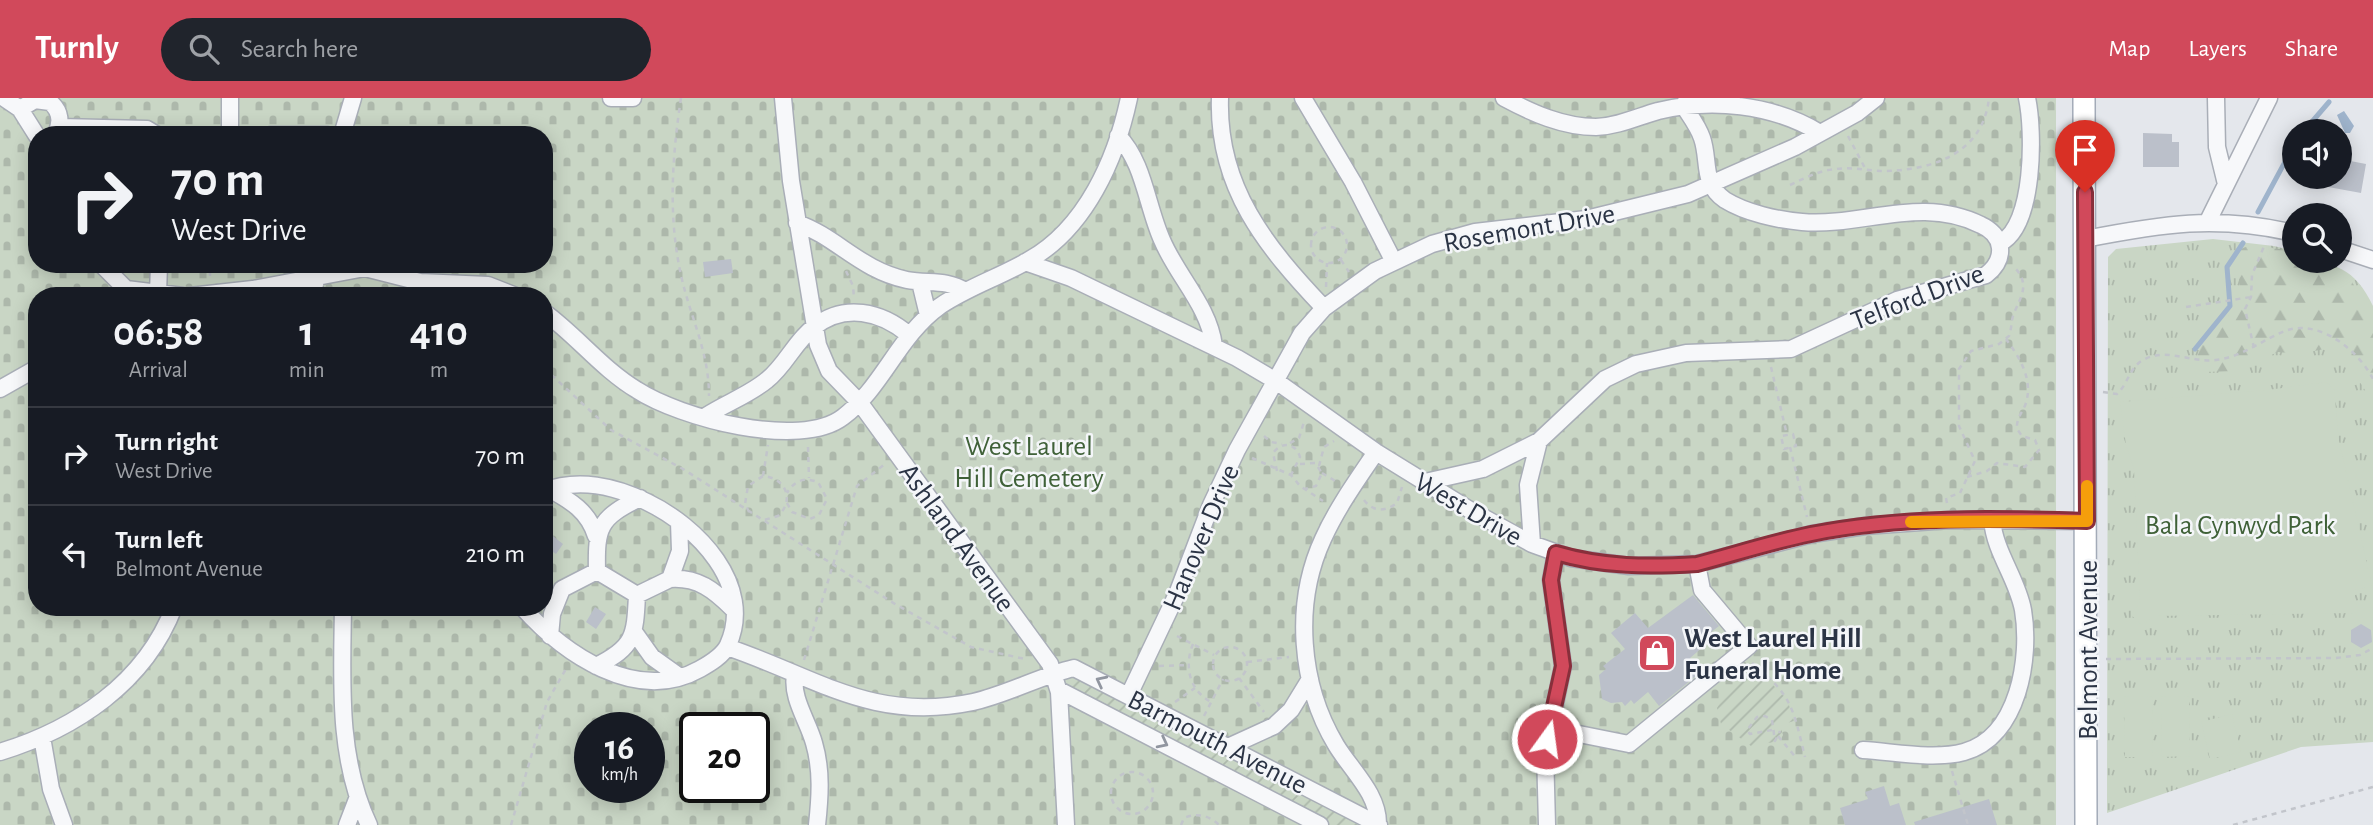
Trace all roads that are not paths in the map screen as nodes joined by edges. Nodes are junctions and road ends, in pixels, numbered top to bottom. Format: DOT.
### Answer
graph roads {
  1 [pos="4,98"];
  2 [pos="230,98"];
  3 [pos="354,98"];
  4 [pos="611,98"];
  5 [pos="633,98"];
  6 [pos="783,98"];
  7 [pos="1129,98"];
  8 [pos="1220,98"];
  9 [pos="1303,98"];
  10 [pos="1504,98"];
  11 [pos="1876,98"];
  12 [pos="2027,98"];
  13 [pos="2084,98"];
  14 [pos="2216,98"];
  15 [pos="2269,98"];
  16 [pos="50,100"];
  17 [pos="1683,106"];
  18 [pos="20,109"];
  19 [pos="31,126"];
  20 [pos="57,126"];
  21 [pos="230,126"];
  22 [pos="345,126"];
  23 [pos="1820,133"];
  24 [pos="1118,136"];
  25 [pos="2226,184"];
  26 [pos="1710,185"];
  27 [pos="2208,221"];
  28 [pos="797,223"];
  29 [pos="2282,231"];
  30 [pos="2085,239"];
  31 [pos="2000,249"];
  32 [pos="2352,253"];
  33 [pos="1394,260"];
  34 [pos="2373,260"];
  35 [pos="1026,262"];
  36 [pos="308,273"];
  37 [pos="378,273"];
  38 [pos="920,282"];
  39 [pos="236,287"];
  40 [pos="416,287"];
  41 [pos="435,287"];
  42 [pos="486,287"];
  43 [pos="965,291"];
  44 [pos="1324,308"];
  45 [pos="928,316"];
  46 [pos="553,320"];
  47 [pos="813,327"];
  48 [pos="909,335"];
  49 [pos="1213,346"];
  50 [pos="28,373"];
  51 [pos="1276,380"];
  52 [pos="0,389"];
  53 [pos="859,403"];
  54 [pos="706,416"];
  55 [pos="1539,441"];
  56 [pos="1376,452"];
  57 [pos="1425,482"];
  58 [pos="553,489"];
  59 [pos="553,494"];
  60 [pos="640,498"];
  61 [pos="1992,520"];
  62 [pos="2087,521"];
  63 [pos="679,522"];
  64 [pos="596,536"];
  65 [pos="1532,544"];
  66 [pos="1556,553"];
  67 [pos="1697,564"];
  68 [pos="597,571"];
  69 [pos="670,579"];
  70 [pos="553,588"];
  71 [pos="562,589"];
  72 [pos="637,595"];
  73 [pos="733,609"];
  74 [pos="553,612"];
  75 [pos="169,616"];
  76 [pos="343,616"];
  77 [pos="531,616"];
  78 [pos="552,616"];
  79 [pos="635,633"];
  80 [pos="550,636"];
  81 [pos="727,647"];
  82 [pos="596,666"];
  83 [pos="1053,668"];
  84 [pos="796,675"];
  85 [pos="680,677"];
  86 [pos="1310,679"];
  87 [pos="1059,690"];
  88 [pos="1129,695"];
  89 [pos="1549,728"];
  90 [pos="42,737"];
  91 [pos="1228,747"];
  92 [pos="1863,750"];
  93 [pos="0,751"];
  94 [pos="357,799"];
  95 [pos="64,825"];
  96 [pos="347,825"];
  97 [pos="369,825"];
  98 [pos="817,825"];
  99 [pos="1066,825"];
  100 [pos="1321,825"];
  101 [pos="1379,825"];
  102 [pos="1547,825"];
  103 [pos="2086,825"];
  1 -- 18 [label="street"];
  2 -- 21 [label="street"];
  3 -- 22 [label="street"];
  4 -- 5 [label="street"];
  6 -- 28 [label="street, Ashland Avenue"];
  7 -- 24 [label="street"];
  8 -- 44 [label="street"];
  9 -- 33 [label="street"];
  10 -- 17 [label="street"];
  11 -- 23 [label="street, Rosemont Drive"];
  12 -- 31 [label="street"];
  13 -- 30 [label="main road, Belmont Avenue"];
  14 -- 25 [label="street"];
  15 -- 25 [label="street"];
  16 -- 18 [label="street"];
  16 -- 20 [label="street"];
  17 -- 23 [label="street"];
  17 -- 26 [label="street"];
  18 -- 19 [label="street"];
  23 -- 26 [label="street, Rosemont Drive"];
  24 -- 35 [label="street"];
  24 -- 49 [label="street"];
  25 -- 27 [label="street"];
  26 -- 31 [label="street, Telford Drive"];
  26 -- 33 [label="street, Rosemont Drive"];
  27 -- 29 [label="street"];
  27 -- 30 [label="street"];
  28 -- 38 [label="street"];
  28 -- 47 [label="street, Ashland Avenue"];
  30 -- 62 [label="main road, Belmont Avenue"];
  31 -- 55 [label="street, Telford Drive"];
  32 -- 34 [label="street"];
  33 -- 44 [label="street, Rosemont Drive"];
  35 -- 43 [label="street"];
  35 -- 49 [label="street, West Drive"];
  36 -- 39 [label="street"];
  37 -- 40 [label="street"];
  38 -- 43 [label="street"];
  38 -- 45 [label="street"];
  41 -- 42 [label="street"];
  43 -- 45 [label="street"];
  44 -- 51 [label="street, Rosemont Drive"];
  45 -- 48 [label="street"];
  46 -- 54 [label="street"];
  47 -- 48 [label="street"];
  47 -- 53 [label="street, Ashland Avenue"];
  47 -- 54 [label="street"];
  48 -- 53 [label="street"];
  49 -- 51 [label="street, West Drive"];
  50 -- 52 [label="street"];
  51 -- 56 [label="street, West Drive"];
  51 -- 88 [label="street, Hanover Drive"];
  53 -- 54 [label="street"];
  53 -- 83 [label="street, Ashland Avenue"];
  55 -- 57 [label="street, Telford Drive"];
  55 -- 65 [label="street"];
  56 -- 57 [label="street, West Drive"];
  56 -- 86 [label="street"];
  57 -- 65 [label="street, West Drive"];
  58 -- 60 [label="street"];
  59 -- 64 [label="street"];
  60 -- 63 [label="street"];
  60 -- 64 [label="street"];
  61 -- 62 [label="street, West Drive"];
  61 -- 67 [label="street, West Drive"];
  61 -- 92 [label="street"];
  62 -- 103 [label="main road, Belmont Avenue"];
  63 -- 69 [label="street"];
  63 -- 73 [label="street"];
  64 -- 68 [label="street"];
  65 -- 66 [label="street, West Drive"];
  66 -- 67 [label="street, West Drive"];
  66 -- 89 [label="street"];
  67 -- 89 [label="street"];
  68 -- 71 [label="street"];
  68 -- 72 [label="street"];
  69 -- 72 [label="street"];
  69 -- 73 [label="street"];
  70 -- 71 [label="street"];
  71 -- 74 [label="street"];
  72 -- 79 [label="street"];
  73 -- 81 [label="street"];
  75 -- 90 [label="street"];
  76 -- 94 [label="street"];
  77 -- 80 [label="street"];
  78 -- 80 [label="street"];
  79 -- 82 [label="street"];
  79 -- 85 [label="street"];
  80 -- 82 [label="street"];
  81 -- 84 [label="street"];
  81 -- 85 [label="street"];
  82 -- 85 [label="street"];
  83 -- 84 [label="street"];
  83 -- 87 [label="street"];
  88 -- 83 [label="street, Barmouth Avenue, one-way"];
  84 -- 98 [label="street"];
  86 -- 91 [label="street"];
  86 -- 101 [label="street"];
  87 -- 99 [label="street"];
  87 -- 100 [label="street, Barmouth Avenue, one-way"];
  88 -- 91 [label="street, Barmouth Avenue"];
  89 -- 102 [label="street"];
  90 -- 93 [label="street"];
  90 -- 95 [label="street"];
  91 -- 101 [label="street, Barmouth Avenue"];
  94 -- 96 [label="street"];
  94 -- 97 [label="street"];
}
